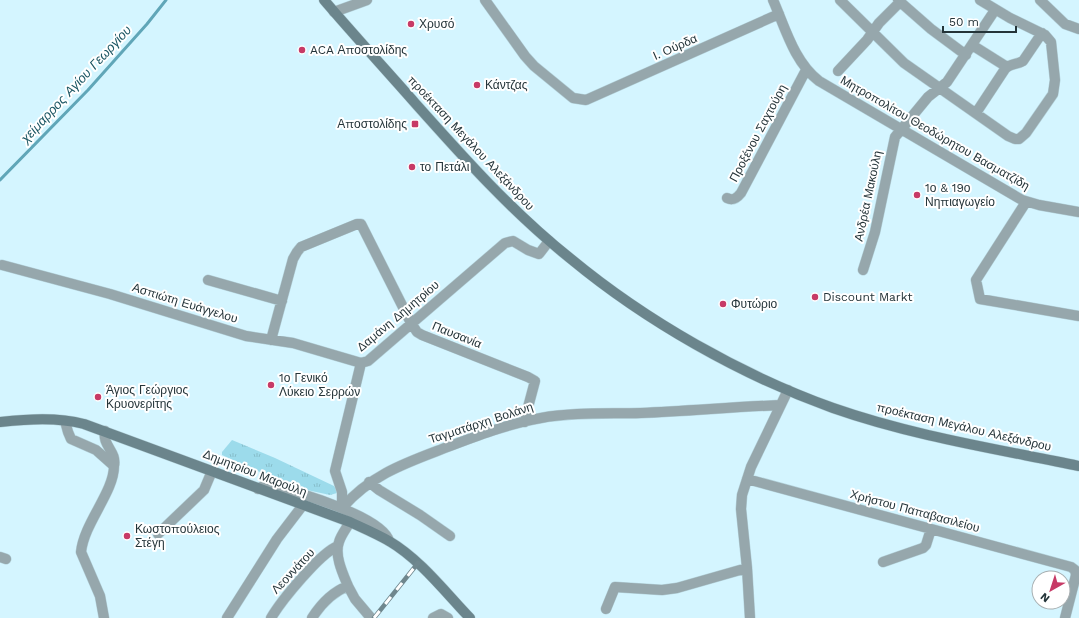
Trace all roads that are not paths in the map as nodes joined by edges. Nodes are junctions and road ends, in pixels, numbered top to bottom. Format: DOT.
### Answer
graph roads {
  1 [pos="324,0"];
  2 [pos="368,0"];
  3 [pos="485,0"];
  4 [pos="773,0"];
  5 [pos="840,0"];
  6 [pos="980,0"];
  7 [pos="1040,0"];
  8 [pos="899,1"];
  9 [pos="995,10"];
  10 [pos="334,12"];
  11 [pos="779,14"];
  12 [pos="1079,29"];
  13 [pos="874,32"];
  14 [pos="1042,33"];
  15 [pos="972,45"];
  16 [pos="966,55"];
  17 [pos="1007,67"];
  18 [pos="806,70"];
  19 [pos="838,71"];
  20 [pos="940,89"];
  21 [pos="976,114"];
  22 [pos="901,129"];
  23 [pos="727,198"];
  24 [pos="1026,202"];
  25 [pos="1079,212"];
  26 [pos="549,241"];
  27 [pos="2,265"];
  28 [pos="863,270"];
  29 [pos="208,280"];
  30 [pos="282,301"];
  31 [pos="1079,316"];
  32 [pos="411,323"];
  33 [pos="271,340"];
  34 [pos="361,363"];
  35 [pos="788,390"];
  36 [pos="780,405"];
  37 [pos="65,421"];
  38 [pos="0,422"];
  39 [pos="525,422"];
  40 [pos="105,431"];
  41 [pos="114,466"];
  42 [pos="1079,466"];
  43 [pos="212,471"];
  44 [pos="747,479"];
  45 [pos="369,482"];
  46 [pos="258,489"];
  47 [pos="303,505"];
  48 [pos="342,508"];
  49 [pos="350,522"];
  50 [pos="931,529"];
  51 [pos="158,534"];
  52 [pos="450,536"];
  53 [pos="390,541"];
  54 [pos="338,546"];
  55 [pos="883,562"];
  56 [pos="747,568"];
  57 [pos="348,586"];
  58 [pos="606,609"];
  59 [pos="104,618"];
  60 [pos="227,618"];
  61 [pos="271,618"];
  62 [pos="312,618"];
  63 [pos="371,618"];
  64 [pos="433,618"];
  65 [pos="448,618"];
  66 [pos="470,618"];
  67 [pos="750,618"];
  68 [pos="1065,618"];
  1 -- 10 [label="main road, προέκταση Μεγάλου Αλεξάνδρου"];
  2 -- 10 [label="street"];
  3 -- 11 [label="street, Ι. Ούρδα"];
  4 -- 11 [label="street, Μητροπολίτου Θεοδώρητου Βασματζίδη"];
  5 -- 13 [label="street"];
  6 -- 9 [label="street"];
  7 -- 12 [label="street"];
  8 -- 13 [label="street"];
  8 -- 16 [label="street"];
  9 -- 14 [label="street"];
  9 -- 15 [label="street, Ανδρέα Μακούλη"];
  10 -- 26 [label="main road, προέκταση Μεγάλου Αλεξάνδρου"];
  11 -- 18 [label="street, Μητροπολίτου Θεοδώρητου Βασματζίδη"];
  13 -- 19 [label="street"];
  13 -- 20 [label="street"];
  14 -- 17 [label="street"];
  14 -- 21 [label="street"];
  15 -- 16 [label="street, Ανδρέα Μακούλη"];
  15 -- 17 [label="street"];
  16 -- 20 [label="street, Ανδρέα Μακούλη"];
  17 -- 21 [label="street"];
  18 -- 22 [label="street, Μητροπολίτου Θεοδώρητου Βασματζίδη"];
  18 -- 23 [label="street, Προξένου Σαχτούρη"];
  20 -- 21 [label="street"];
  20 -- 22 [label="street, Ανδρέα Μακούλη"];
  22 -- 24 [label="street, Μητροπολίτου Θεοδώρητου Βασματζίδη"];
  22 -- 28 [label="street, Ανδρέα Μακούλη"];
  24 -- 25 [label="street, Μητροπολίτου Θεοδώρητου Βασματζίδη"];
  24 -- 31 [label="street"];
  26 -- 32 [label="street, Δαμάνη Δημητρίου"];
  26 -- 35 [label="main road, προέκταση Μεγάλου Αλεξάνδρου"];
  27 -- 33 [label="street, Ασπιώτη Ευάγγελου"];
  29 -- 30 [label="street"];
  30 -- 32 [label="street, Παυσανία"];
  30 -- 33 [label="street"];
  32 -- 34 [label="street, Δαμάνη Δημητρίου"];
  32 -- 39 [label="street, Παυσανία"];
  33 -- 34 [label="street, Ασπιώτη Ευάγγελου"];
  34 -- 48 [label="street, Δαμάνη Δημητρίου"];
  35 -- 36 [label="street"];
  35 -- 42 [label="main road, προέκταση Μεγάλου Αλεξάνδρου"];
  36 -- 39 [label="street, Ταγματάρχη Βολάνη"];
  36 -- 44 [label="street"];
  37 -- 38 [label="main road, Δημητρίου Μαρούλη"];
  37 -- 40 [label="main road, Δημητρίου Μαρούλη"];
  37 -- 41 [label="street"];
  39 -- 45 [label="street, Ταγματάρχη Βολάνη"];
  40 -- 41 [label="street"];
  40 -- 43 [label="main road, Δημητρίου Μαρούλη"];
  41 -- 59 [label="street"];
  43 -- 46 [label="main road, Δημητρίου Μαρούλη"];
  43 -- 51 [label="street"];
  44 -- 50 [label="street, Χρήστου Παπαβασιλείου"];
  44 -- 56 [label="street"];
  45 -- 48 [label="street, Ταγματάρχη Βολάνη"];
  45 -- 52 [label="street"];
  46 -- 47 [label="main road, Δημητρίου Μαρούλη"];
  46 -- 48 [label="street"];
  47 -- 49 [label="main road, Δημητρίου Μαρούλη"];
  47 -- 60 [label="street"];
  48 -- 53 [label="street"];
  49 -- 53 [label="main road, Δημητρίου Μαρούλη"];
  49 -- 54 [label="street, Λεοννάτου"];
  50 -- 55 [label="street"];
  50 -- 68 [label="street, Χρήστου Παπαβασιλείου"];
  53 -- 66 [label="main road, Δημητρίου Μαρούλη"];
  54 -- 57 [label="street"];
  54 -- 61 [label="street, Λεοννάτου"];
  56 -- 58 [label="street"];
  56 -- 67 [label="street"];
  57 -- 62 [label="street"];
  57 -- 63 [label="street"];
  64 -- 65 [label="street"];
}
